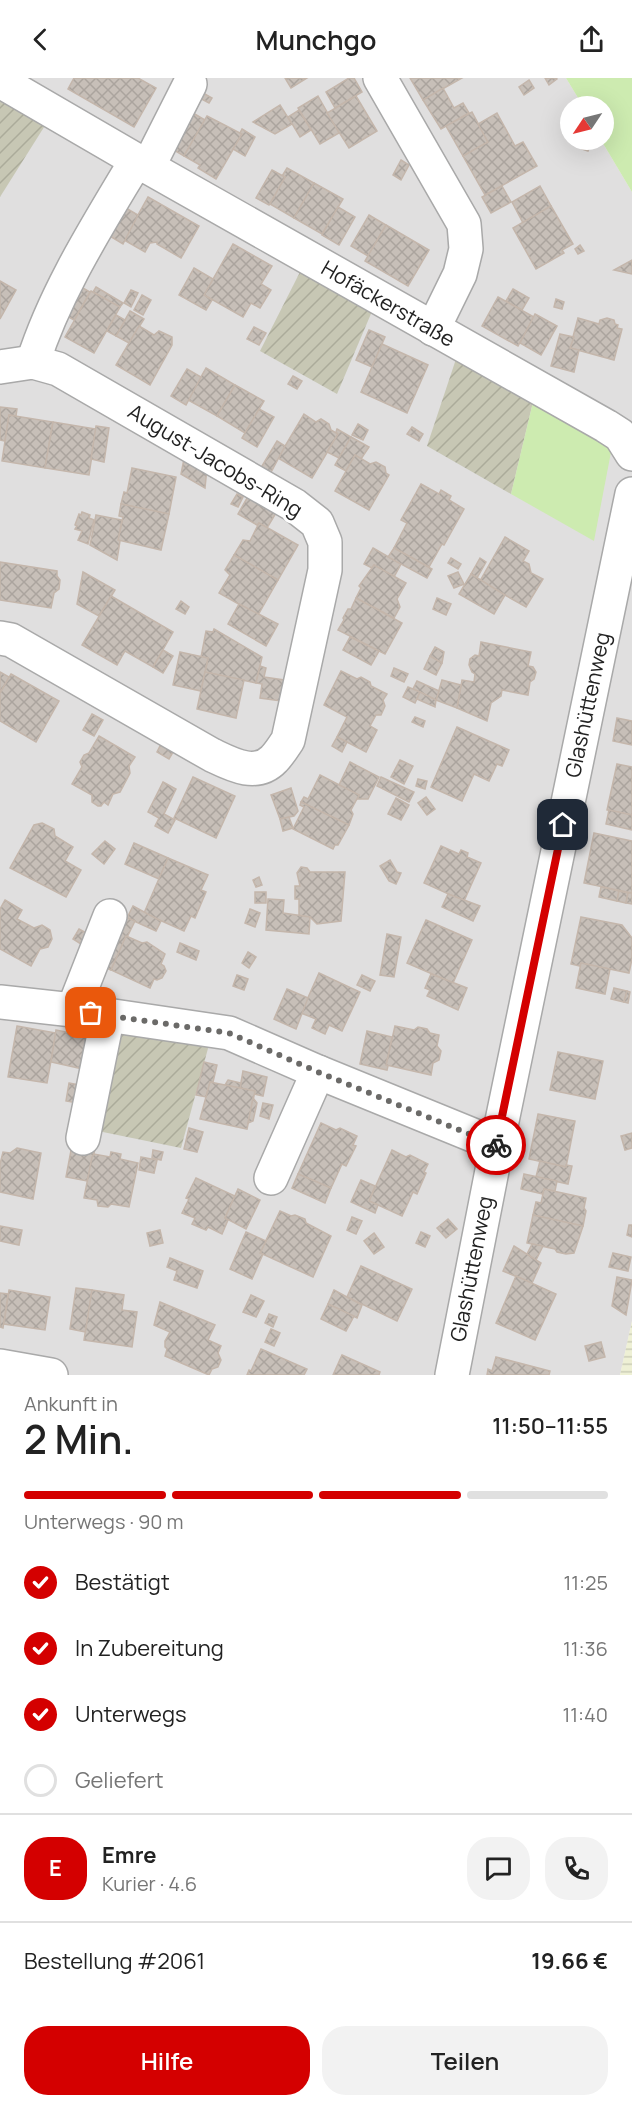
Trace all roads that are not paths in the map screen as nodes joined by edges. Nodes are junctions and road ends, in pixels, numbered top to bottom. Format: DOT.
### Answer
graph roads {
  1 [pos="380,78"];
  2 [pos="0,81"];
  3 [pos="190,84"];
  4 [pos="142,164"];
  5 [pos="433,330"];
  6 [pos="33,362"];
  7 [pos="0,367"];
  8 [pos="630,440"];
  9 [pos="632,494"];
  10 [pos="0,638"];
  11 [pos="110,916"];
  12 [pos="0,1002"];
  13 [pos="73,1010"];
  14 [pos="108,1015"];
  15 [pos="318,1072"];
  16 [pos="83,1138"];
  17 [pos="497,1145"];
  18 [pos="271,1178"];
  19 [pos="0,1366"];
  20 [pos="51,1375"];
  21 [pos="452,1375"];
  1 -- 5 [label="street"];
  2 -- 4 [label="street, Hofäckerstraße"];
  3 -- 4 [label="street"];
  4 -- 5 [label="street, Hofäckerstraße"];
  4 -- 6 [label="street"];
  5 -- 8 [label="street, Hofäckerstraße"];
  6 -- 7 [label="street, August-Jacobs-Ring"];
  6 -- 10 [label="street, August-Jacobs-Ring"];
  9 -- 17 [label="street, Glashüttenweg"];
  11 -- 13 [label="street"];
  12 -- 13 [label="street"];
  13 -- 14 [label="street"];
  14 -- 15 [label="street"];
  14 -- 16 [label="street"];
  15 -- 17 [label="street"];
  15 -- 18 [label="street"];
  17 -- 21 [label="street, Glashüttenweg"];
  19 -- 20 [label="street"];
}
